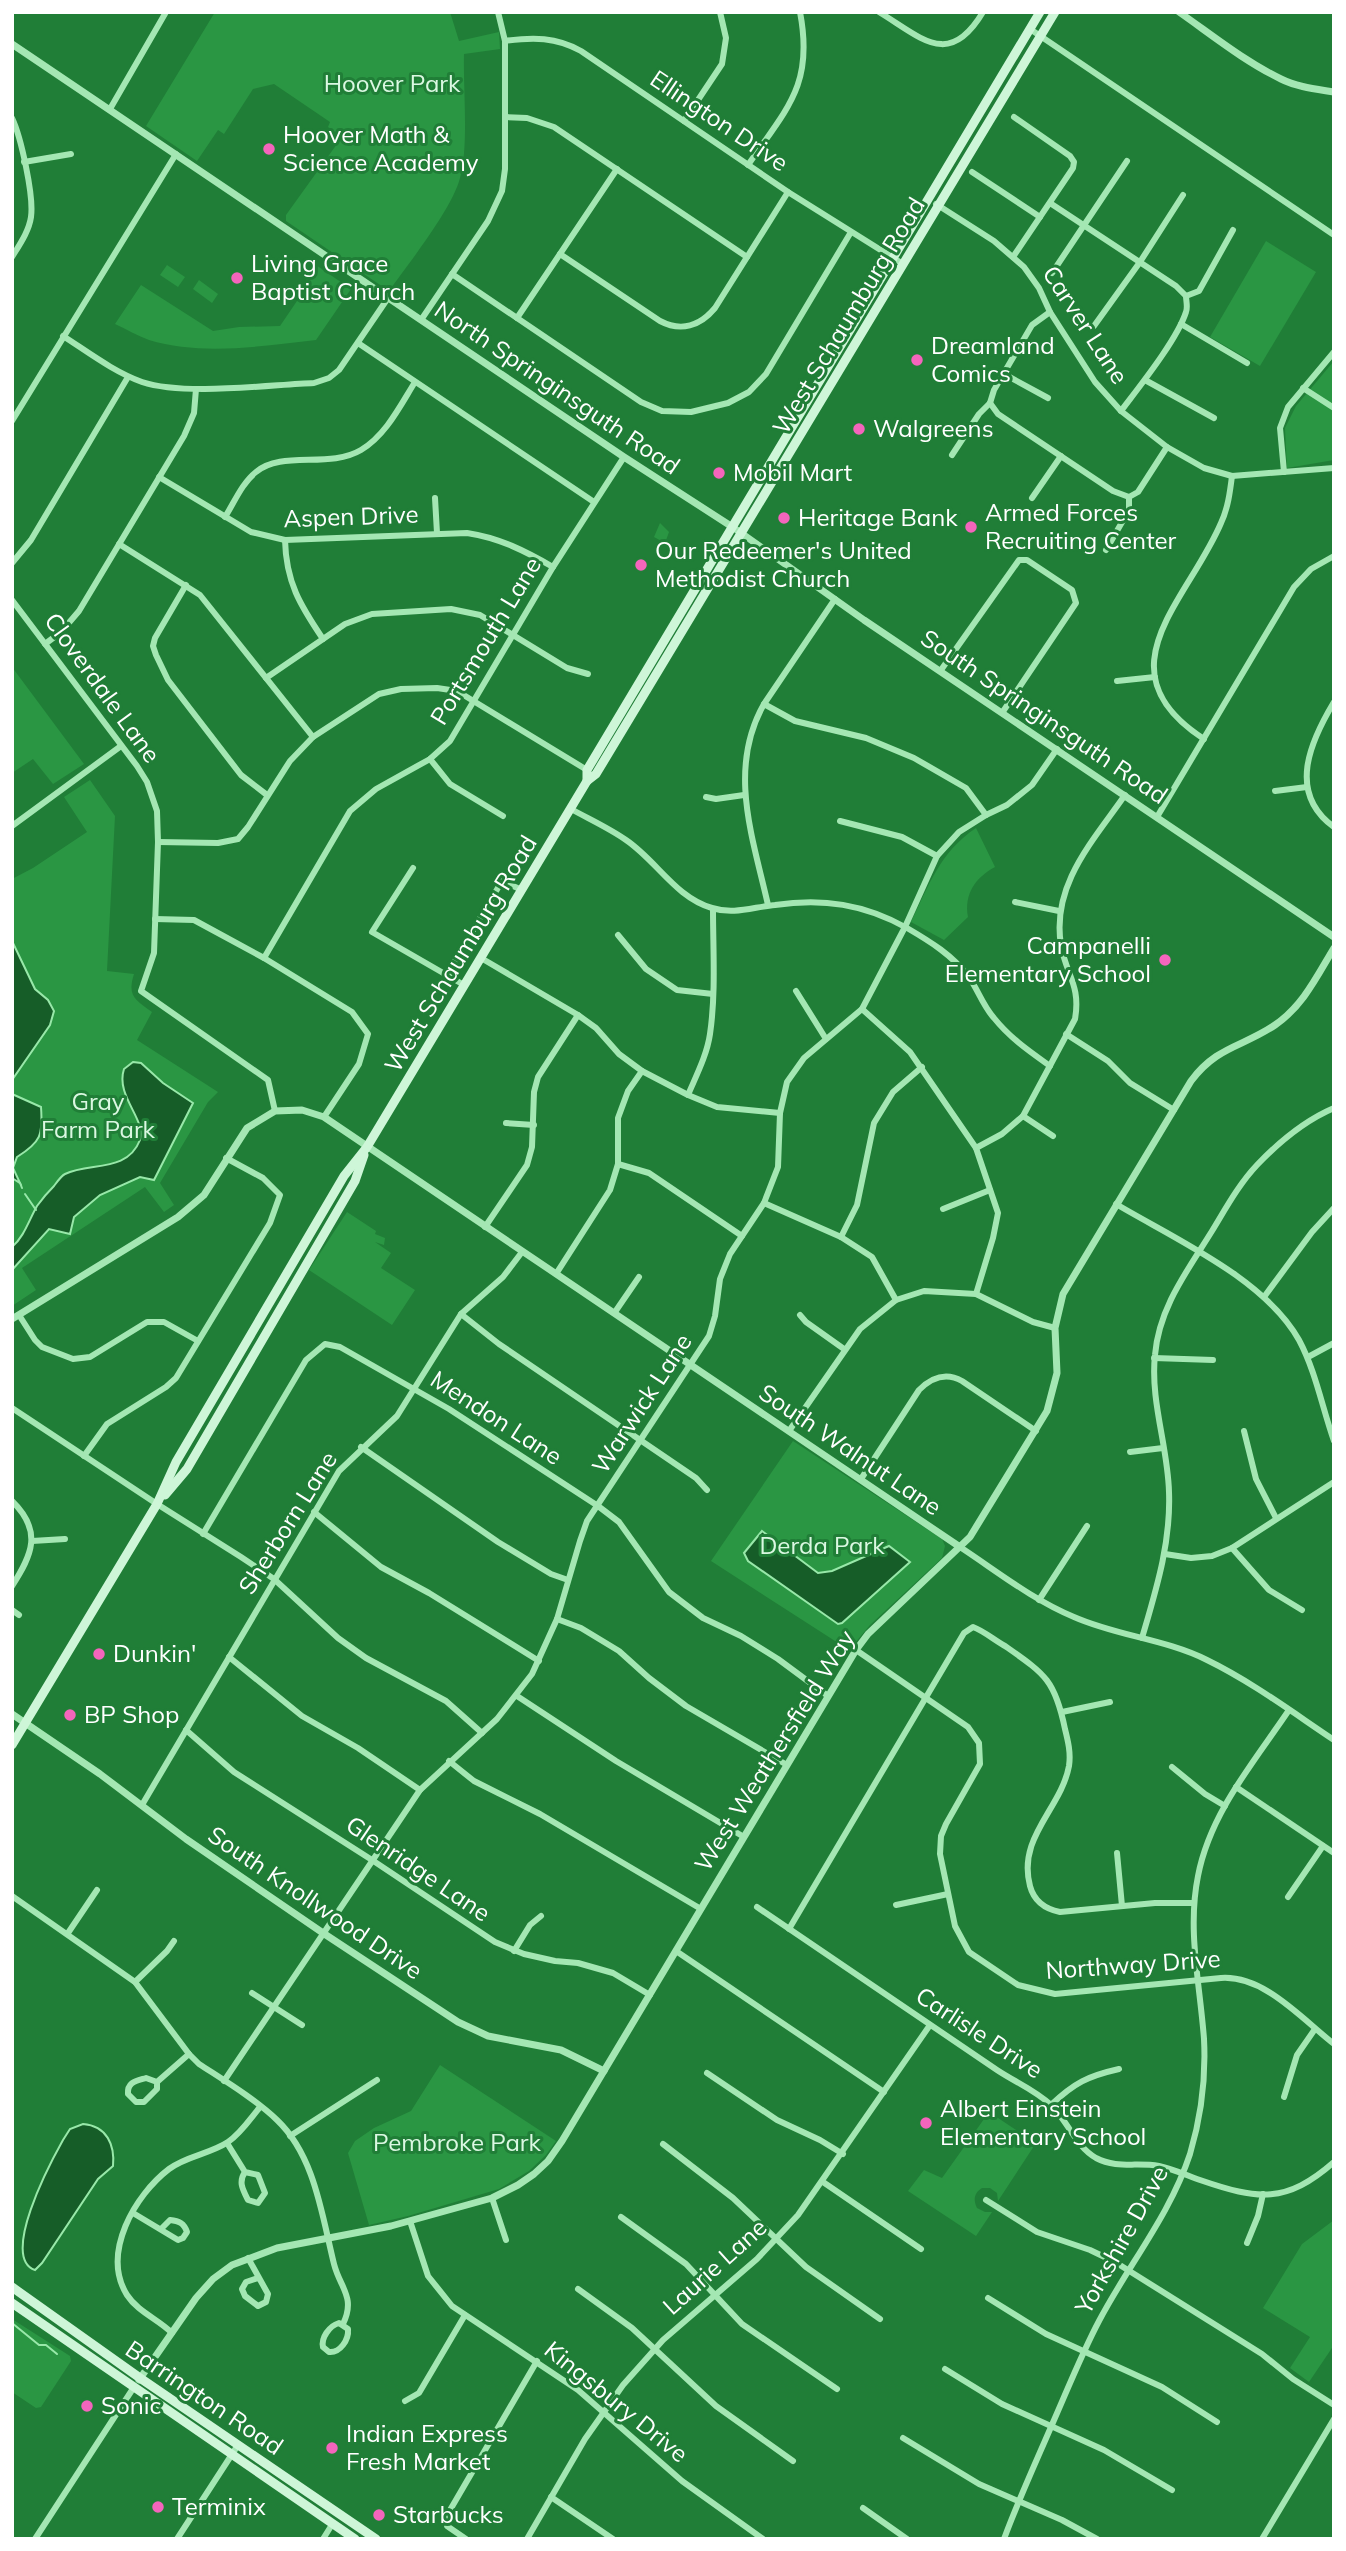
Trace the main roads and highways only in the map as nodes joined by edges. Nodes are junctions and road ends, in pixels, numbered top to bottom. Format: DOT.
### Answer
graph roads {
  1 [pos="1040,12"];
  2 [pos="1055,12"];
  3 [pos="737,531"];
  4 [pos="587,781"];
  5 [pos="12,1745"];
  6 [pos="12,2287"];
  7 [pos="12,2303"];
  8 [pos="355,2539"];
  9 [pos="376,2539"];
  1 -- 3 [label="main road, West Schaumburg Road"];
  2 -- 3 [label="main road, West Schaumburg Road"];
  3 -- 4 [label="main road, West Schaumburg Road"];
  3 -- 4 [label="main road, West Schaumburg Road"];
  4 -- 5 [label="main road, West Schaumburg Road"];
  6 -- 9 [label="main road, Barrington Road"];
  7 -- 8 [label="main road, Barrington Road"];
}
